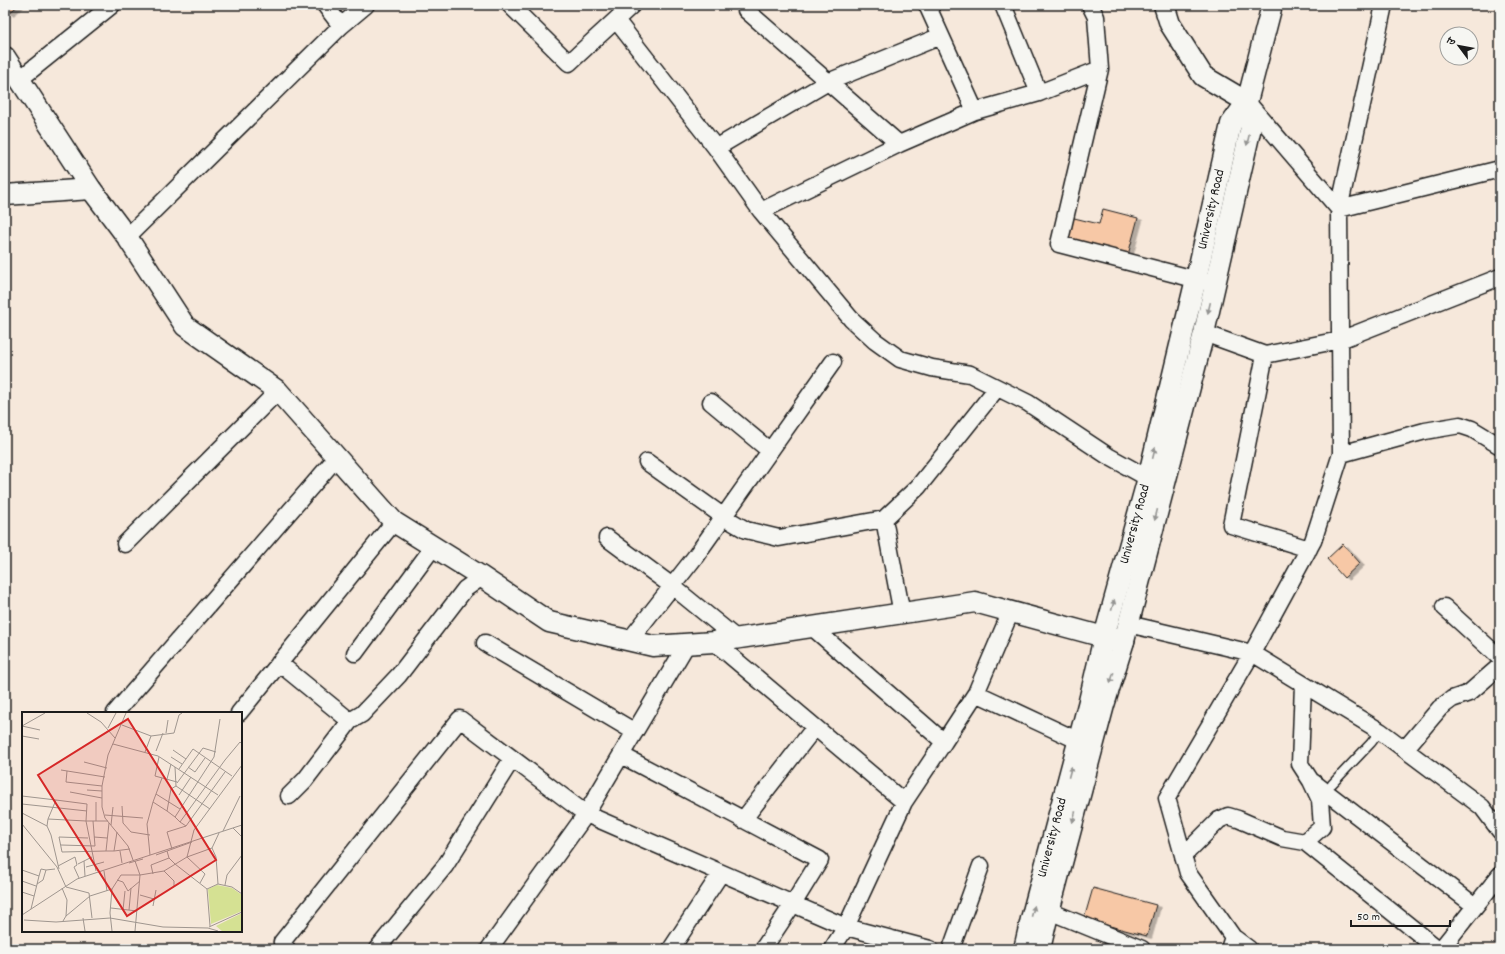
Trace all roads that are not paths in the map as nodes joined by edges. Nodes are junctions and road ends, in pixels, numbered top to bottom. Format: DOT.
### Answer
graph roads {
  1 [pos="112,5"];
  2 [pos="325,5"];
  3 [pos="366,5"];
  4 [pos="510,5"];
  5 [pos="632,5"];
  6 [pos="746,5"];
  7 [pos="927,5"];
  8 [pos="1003,5"];
  9 [pos="1090,5"];
  10 [pos="1164,5"];
  11 [pos="1272,5"];
  12 [pos="1384,5"];
  13 [pos="616,20"];
  14 [pos="341,26"];
  15 [pos="941,36"];
  16 [pos="5,57"];
  17 [pos="1100,69"];
  18 [pos="20,79"];
  19 [pos="828,82"];
  20 [pos="1039,93"];
  21 [pos="1247,102"];
  22 [pos="975,111"];
  23 [pos="899,144"];
  24 [pos="716,148"];
  25 [pos="1500,169"];
  26 [pos="91,189"];
  27 [pos="5,195"];
  28 [pos="1339,209"];
  29 [pos="760,211"];
  30 [pos="127,237"];
  31 [pos="1500,276"];
  32 [pos="1196,279"];
  33 [pos="1215,284"];
  34 [pos="1204,333"];
  35 [pos="1340,340"];
  36 [pos="1265,355"];
  37 [pos="833,362"];
  38 [pos="997,388"];
  39 [pos="278,391"];
  40 [pos="711,402"];
  41 [pos="1500,446"];
  42 [pos="770,451"];
  43 [pos="1341,454"];
  44 [pos="337,457"];
  45 [pos="647,462"];
  46 [pos="1156,481"];
  47 [pos="724,517"];
  48 [pos="884,519"];
  49 [pos="394,522"];
  50 [pos="608,538"];
  51 [pos="125,544"];
  52 [pos="434,546"];
  53 [pos="1309,549"];
  54 [pos="482,577"];
  55 [pos="672,586"];
  56 [pos="1444,606"];
  57 [pos="1011,611"];
  58 [pos="902,614"];
  59 [pos="812,627"];
  60 [pos="1126,632"];
  61 [pos="1104,637"];
  62 [pos="737,639"];
  63 [pos="629,641"];
  64 [pos="714,642"];
  65 [pos="485,643"];
  66 [pos="687,644"];
  67 [pos="355,653"];
  68 [pos="1252,653"];
  69 [pos="1500,658"];
  70 [pos="279,663"];
  71 [pos="1500,666"];
  72 [pos="1303,684"];
  73 [pos="976,693"];
  74 [pos="116,712"];
  75 [pos="240,712"];
  76 [pos="350,721"];
  77 [pos="815,727"];
  78 [pos="1380,731"];
  79 [pos="635,732"];
  80 [pos="1078,741"];
  81 [pos="944,742"];
  82 [pos="1405,749"];
  83 [pos="621,755"];
  84 [pos="512,758"];
  85 [pos="1311,781"];
  86 [pos="1332,784"];
  87 [pos="289,796"];
  88 [pos="904,802"];
  89 [pos="586,814"];
  90 [pos="743,820"];
  91 [pos="1500,831"];
  92 [pos="1305,842"];
  93 [pos="1183,856"];
  94 [pos="981,866"];
  95 [pos="721,873"];
  96 [pos="1500,876"];
  97 [pos="793,904"];
  98 [pos="1475,906"];
  99 [pos="1049,910"];
  100 [pos="846,927"];
  101 [pos="1231,943"];
  102 [pos="888,944"];
  103 [pos="281,947"];
  104 [pos="377,949"];
  105 [pos="489,949"];
  106 [pos="670,949"];
  107 [pos="763,949"];
  108 [pos="832,949"];
  109 [pos="930,949"];
  110 [pos="951,949"];
  111 [pos="1024,949"];
  112 [pos="1040,949"];
  113 [pos="1142,949"];
  114 [pos="1249,949"];
  115 [pos="1438,949"];
  116 [pos="1441,949"];
  1 -- 18 [label="street"];
  2 -- 14 [label="street"];
  3 -- 14 [label="street"];
  4 -- 13 [label="street"];
  5 -- 13 [label="street"];
  6 -- 19 [label="street"];
  7 -- 15 [label="street"];
  8 -- 20 [label="street"];
  9 -- 17 [label="street"];
  10 -- 21 [label="street"];
  11 -- 21 [label="street, University Road"];
  12 -- 28 [label="street"];
  13 -- 24 [label="street"];
  14 -- 30 [label="street"];
  15 -- 19 [label="street"];
  15 -- 22 [label="street"];
  16 -- 18 [label="street"];
  17 -- 20 [label="street"];
  17 -- 32 [label="street"];
  18 -- 26 [label="street"];
  19 -- 23 [label="street"];
  19 -- 24 [label="street"];
  20 -- 22 [label="street"];
  21 -- 28 [label="street"];
  21 -- 32 [label="street, University Road"];
  21 -- 33 [label="street, University Road, one-way"];
  22 -- 23 [label="street"];
  23 -- 29 [label="street"];
  24 -- 29 [label="street"];
  25 -- 28 [label="street"];
  26 -- 27 [label="street"];
  26 -- 30 [label="street"];
  28 -- 35 [label="street"];
  29 -- 38 [label="street"];
  30 -- 39 [label="street"];
  31 -- 35 [label="street"];
  32 -- 33 [label="street"];
  46 -- 32 [label="street, University Road, one-way"];
  33 -- 34 [label="street, University Road, one-way"];
  34 -- 36 [label="street"];
  34 -- 46 [label="street, University Road"];
  35 -- 36 [label="street"];
  35 -- 43 [label="street"];
  36 -- 53 [label="street"];
  37 -- 42 [label="street"];
  38 -- 46 [label="street"];
  38 -- 48 [label="street"];
  39 -- 44 [label="street"];
  39 -- 51 [label="street"];
  40 -- 42 [label="street"];
  41 -- 43 [label="street"];
  42 -- 47 [label="street"];
  43 -- 53 [label="street"];
  44 -- 49 [label="street"];
  44 -- 74 [label="street"];
  45 -- 47 [label="street"];
  46 -- 60 [label="street, University Road, one-way"];
  61 -- 46 [label="street, University Road, one-way"];
  47 -- 48 [label="street"];
  47 -- 55 [label="street"];
  48 -- 58 [label="street"];
  49 -- 52 [label="street"];
  49 -- 70 [label="street"];
  50 -- 55 [label="street"];
  52 -- 54 [label="street"];
  52 -- 67 [label="street"];
  53 -- 68 [label="street"];
  54 -- 63 [label="street"];
  54 -- 76 [label="street"];
  55 -- 62 [label="street"];
  55 -- 63 [label="street"];
  56 -- 69 [label="street"];
  57 -- 58 [label="street"];
  57 -- 61 [label="street"];
  57 -- 73 [label="street"];
  58 -- 59 [label="street"];
  59 -- 62 [label="street"];
  59 -- 81 [label="street"];
  60 -- 61 [label="street"];
  60 -- 68 [label="street"];
  60 -- 99 [label="street, University Road, one-way"];
  61 -- 80 [label="street, University Road"];
  62 -- 64 [label="street"];
  63 -- 66 [label="street"];
  64 -- 66 [label="street"];
  64 -- 77 [label="street"];
  65 -- 79 [label="street"];
  66 -- 79 [label="street"];
  68 -- 72 [label="street"];
  68 -- 93 [label="street"];
  70 -- 75 [label="street"];
  70 -- 76 [label="street"];
  71 -- 82 [label="street"];
  72 -- 78 [label="street"];
  72 -- 85 [label="street"];
  73 -- 80 [label="street"];
  73 -- 81 [label="street"];
  76 -- 87 [label="street"];
  77 -- 88 [label="street"];
  77 -- 90 [label="street"];
  78 -- 82 [label="street"];
  78 -- 86 [label="lane"];
  79 -- 83 [label="street"];
  111 -- 80 [label="street, University Road, one-way"];
  81 -- 88 [label="street"];
  82 -- 91 [label="street"];
  83 -- 89 [label="street"];
  83 -- 90 [label="street"];
  84 -- 89 [label="street"];
  84 -- 103 [label="street"];
  84 -- 104 [label="street"];
  85 -- 92 [label="street"];
  85 -- 98 [label="street"];
  88 -- 100 [label="street"];
  89 -- 95 [label="street"];
  89 -- 105 [label="street"];
  90 -- 97 [label="street"];
  92 -- 93 [label="street"];
  92 -- 115 [label="street"];
  93 -- 101 [label="street"];
  94 -- 110 [label="street"];
  95 -- 97 [label="street"];
  95 -- 106 [label="street"];
  96 -- 98 [label="street"];
  97 -- 100 [label="street"];
  97 -- 107 [label="street"];
  98 -- 116 [label="street"];
  99 -- 112 [label="street, University Road"];
  99 -- 113 [label="street"];
  100 -- 102 [label="street"];
  100 -- 108 [label="street"];
  101 -- 114 [label="street"];
  102 -- 109 [label="street"];
}
